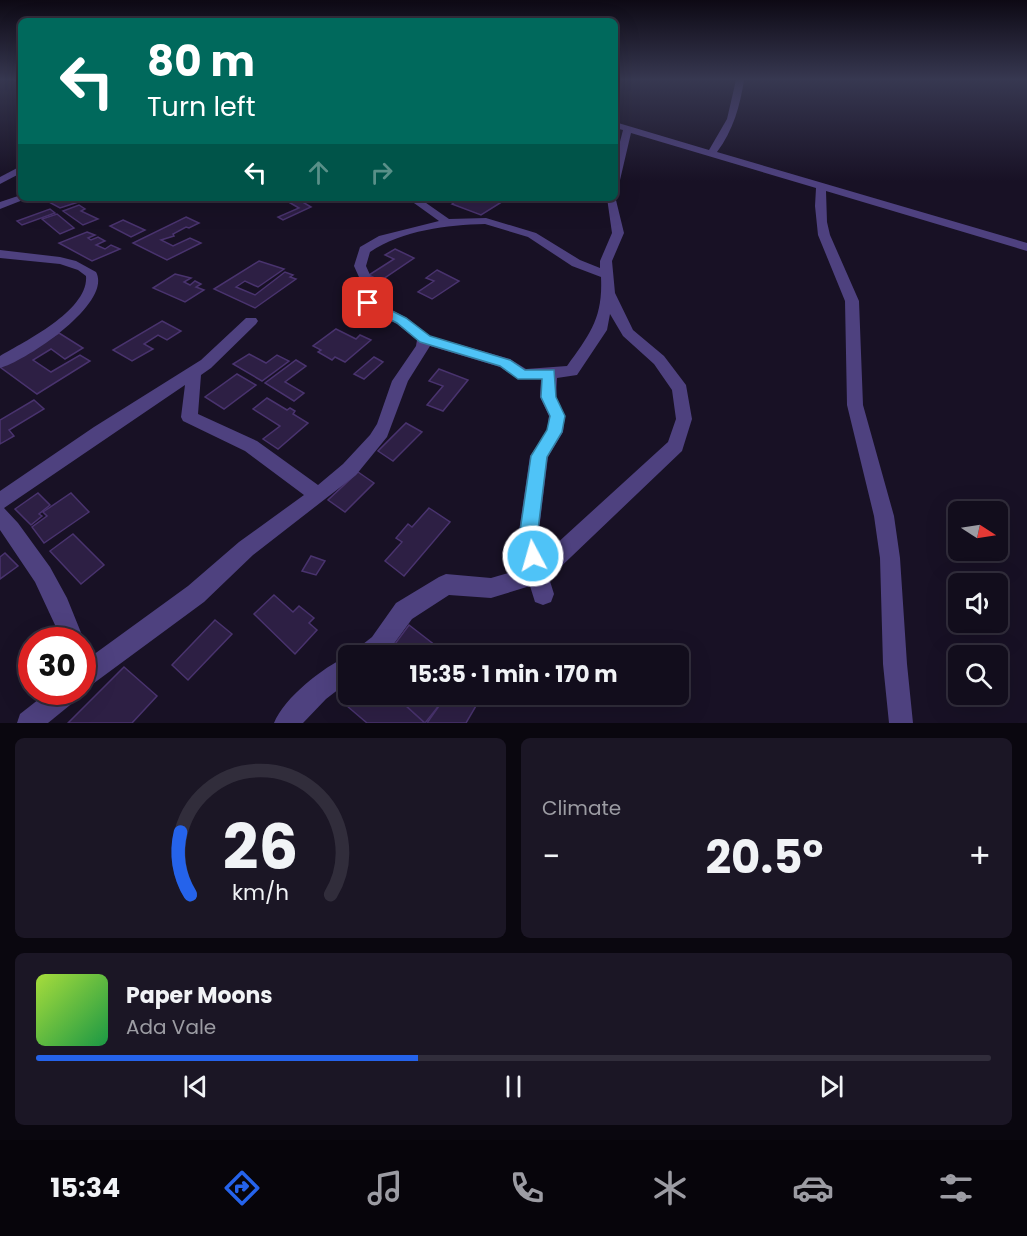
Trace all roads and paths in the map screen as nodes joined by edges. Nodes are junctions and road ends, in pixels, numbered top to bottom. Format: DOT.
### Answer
graph roads {
  1 [pos="732,114"];
  2 [pos="618,126"];
  3 [pos="628,129"];
  4 [pos="711,154"];
  5 [pos="618,168"];
  6 [pos="18,171"];
  7 [pos="0,181"];
  8 [pos="821,187"];
  9 [pos="18,200"];
  10 [pos="416,201"];
  11 [pos="613,201"];
  12 [pos="0,206"];
  13 [pos="447,222"];
  14 [pos="1027,247"];
  15 [pos="0,254"];
  16 [pos="607,274"];
  17 [pos="608,292"];
  18 [pos="251,321"];
  19 [pos="425,339"];
  20 [pos="0,363"];
  21 [pos="193,373"];
  22 [pos="549,373"];
  23 [pos="318,495"];
  24 [pos="0,501"];
  25 [pos="0,515"];
  26 [pos="540,584"];
  27 [pos="68,627"];
  28 [pos="381,645"];
  29 [pos="96,666"];
  30 [pos="338,675"];
  31 [pos="50,705"];
  32 [pos="29,723"];
  33 [pos="286,723"];
  34 [pos="901,723"];
  1 -- 4 [label="street"];
  2 -- 3 [label="street"];
  3 -- 4 [label="street"];
  3 -- 5 [label="street"];
  4 -- 8 [label="street"];
  6 -- 7 [label="street"];
  8 -- 14 [label="street"];
  8 -- 34 [label="street"];
  9 -- 12 [label="street"];
  10 -- 13 [label="street"];
  11 -- 16 [label="street"];
  13 -- 16 [label="street"];
  13 -- 19 [label="street"];
  15 -- 20 [label="street"];
  16 -- 17 [label="street"];
  17 -- 22 [label="street"];
  17 -- 26 [label="street"];
  18 -- 21 [label="street"];
  19 -- 22 [label="street"];
  19 -- 23 [label="street"];
  21 -- 23 [label="street"];
  21 -- 24 [label="street"];
  22 -- 26 [label="street"];
  23 -- 29 [label="street"];
  25 -- 27 [label="street"];
  26 -- 28 [label="street"];
  30 -- 33 [label="street"];
  31 -- 32 [label="street"];
}
